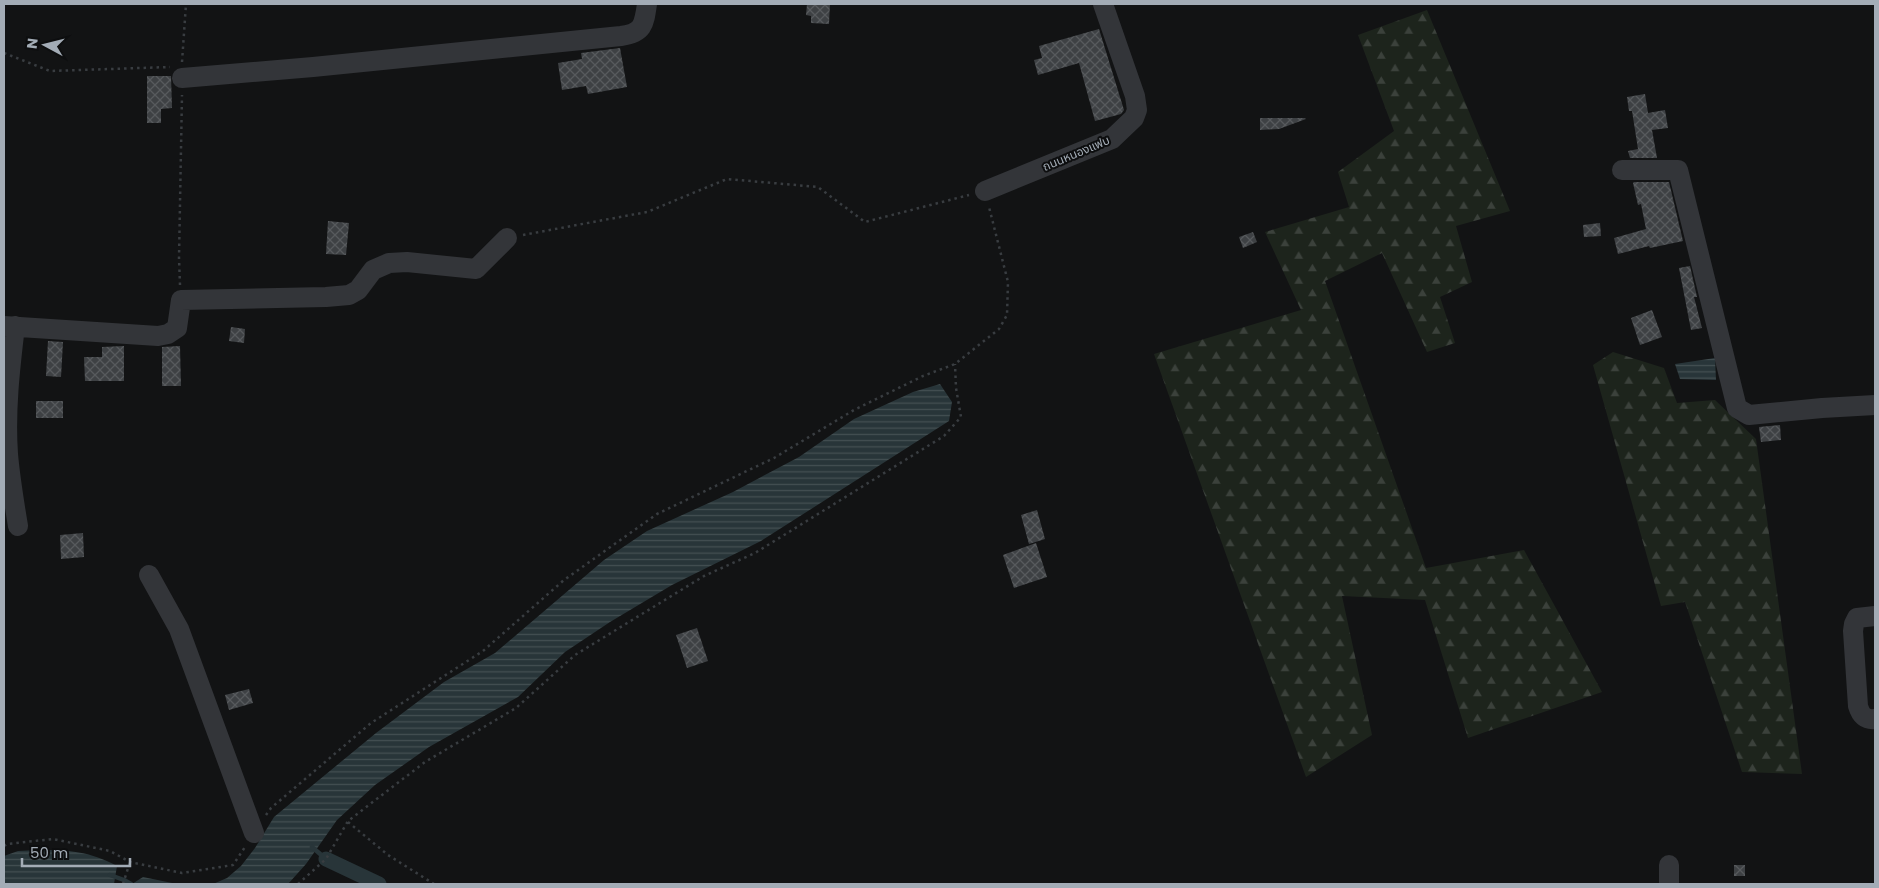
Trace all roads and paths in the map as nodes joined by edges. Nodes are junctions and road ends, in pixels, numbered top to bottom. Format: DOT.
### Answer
graph roads {
  1 [pos="186,4"];
  2 [pos="647,4"];
  3 [pos="1103,4"];
  4 [pos="4,53"];
  5 [pos="182,72"];
  6 [pos="1622,170"];
  7 [pos="985,191"];
  8 [pos="507,238"];
  9 [pos="181,300"];
  10 [pos="9,326"];
  11 [pos="955,364"];
  12 [pos="1875,405"];
  13 [pos="18,526"];
  14 [pos="148,575"];
  15 [pos="1875,616"];
  16 [pos="1875,719"];
  17 [pos="348,822"];
  18 [pos="254,833"];
  19 [pos="4,846"];
  20 [pos="130,862"];
  21 [pos="123,884"];
  22 [pos="298,884"];
  23 [pos="434,884"];
  1 -- 5 [label="path"];
  2 -- 5 [label="street"];
  3 -- 7 [label="street, ถนนหนองแฟบ"];
  4 -- 5 [label="path"];
  5 -- 9 [label="path"];
  6 -- 12 [label="street"];
  7 -- 8 [label="path"];
  7 -- 11 [label="path"];
  8 -- 9 [label="street"];
  9 -- 10 [label="street"];
  10 -- 13 [label="street"];
  11 -- 17 [label="path"];
  11 -- 18 [label="path"];
  14 -- 18 [label="street"];
  15 -- 16 [label="street"];
  17 -- 22 [label="path"];
  17 -- 23 [label="path"];
  18 -- 20 [label="path"];
  19 -- 20 [label="path"];
  20 -- 21 [label="path"];
}
